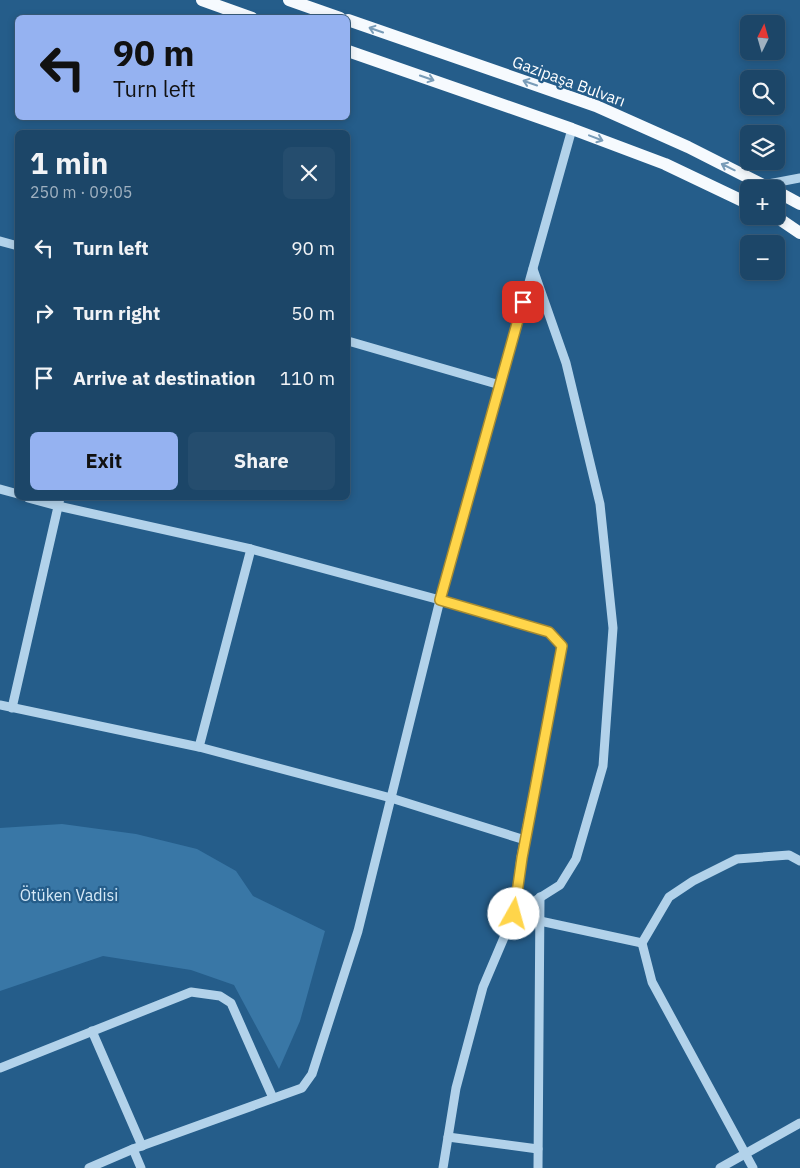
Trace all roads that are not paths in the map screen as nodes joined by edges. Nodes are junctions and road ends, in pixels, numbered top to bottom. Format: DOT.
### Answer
graph roads {
  1 [pos="202,0"];
  2 [pos="289,0"];
  3 [pos="244,15"];
  4 [pos="332,15"];
  5 [pos="350,21"];
  6 [pos="350,52"];
  7 [pos="572,129"];
  8 [pos="800,178"];
  9 [pos="753,180"];
  10 [pos="785,182"];
  11 [pos="785,196"];
  12 [pos="740,200"];
  13 [pos="800,204"];
  14 [pos="785,223"];
  15 [pos="800,233"];
  16 [pos="0,241"];
  17 [pos="15,245"];
  18 [pos="533,269"];
  19 [pos="350,342"];
  20 [pos="500,385"];
  21 [pos="0,489"];
  22 [pos="15,493"];
  23 [pos="44,500"];
  24 [pos="59,502"];
  25 [pos="251,549"];
  26 [pos="440,600"];
  27 [pos="0,705"];
  28 [pos="12,708"];
  29 [pos="199,747"];
  30 [pos="391,798"];
  31 [pos="525,840"];
  32 [pos="800,861"];
  33 [pos="540,897"];
  34 [pos="514,914"];
  35 [pos="540,921"];
  36 [pos="642,943"];
  37 [pos="92,1031"];
  38 [pos="0,1068"];
  39 [pos="273,1098"];
  40 [pos="800,1123"];
  41 [pos="448,1137"];
  42 [pos="138,1147"];
  43 [pos="538,1149"];
  44 [pos="744,1153"];
  45 [pos="89,1168"];
  46 [pos="141,1168"];
  47 [pos="443,1168"];
  48 [pos="538,1168"];
  49 [pos="720,1168"];
  50 [pos="753,1168"];
  1 -- 3 [label="main road"];
  2 -- 4 [label="main road"];
  9 -- 5 [label="main road, Gazipaşa Bulvarı, one-way"];
  6 -- 7 [label="main road, one-way"];
  7 -- 12 [label="main road, one-way"];
  7 -- 18 [label="street"];
  8 -- 10 [label="street"];
  11 -- 13 [label="main road"];
  14 -- 15 [label="main road"];
  16 -- 17 [label="street"];
  18 -- 20 [label="street"];
  18 -- 33 [label="street"];
  19 -- 20 [label="street"];
  20 -- 26 [label="street"];
  21 -- 22 [label="street"];
  23 -- 24 [label="street"];
  24 -- 25 [label="street"];
  24 -- 28 [label="street"];
  25 -- 26 [label="street"];
  25 -- 29 [label="street"];
  26 -- 30 [label="street"];
  26 -- 31 [label="street"];
  27 -- 28 [label="street"];
  28 -- 29 [label="street"];
  29 -- 30 [label="street"];
  30 -- 31 [label="street"];
  30 -- 39 [label="street"];
  31 -- 34 [label="street"];
  32 -- 36 [label="street"];
  33 -- 34 [label="street"];
  33 -- 35 [label="street"];
  34 -- 41 [label="street"];
  35 -- 36 [label="street"];
  35 -- 43 [label="street"];
  36 -- 44 [label="street"];
  37 -- 38 [label="street"];
  37 -- 39 [label="street"];
  37 -- 42 [label="street"];
  39 -- 42 [label="street"];
  40 -- 44 [label="street"];
  41 -- 43 [label="street"];
  41 -- 47 [label="street"];
  42 -- 45 [label="street"];
  42 -- 46 [label="street"];
  43 -- 48 [label="street"];
  44 -- 49 [label="street"];
  44 -- 50 [label="street"];
}
